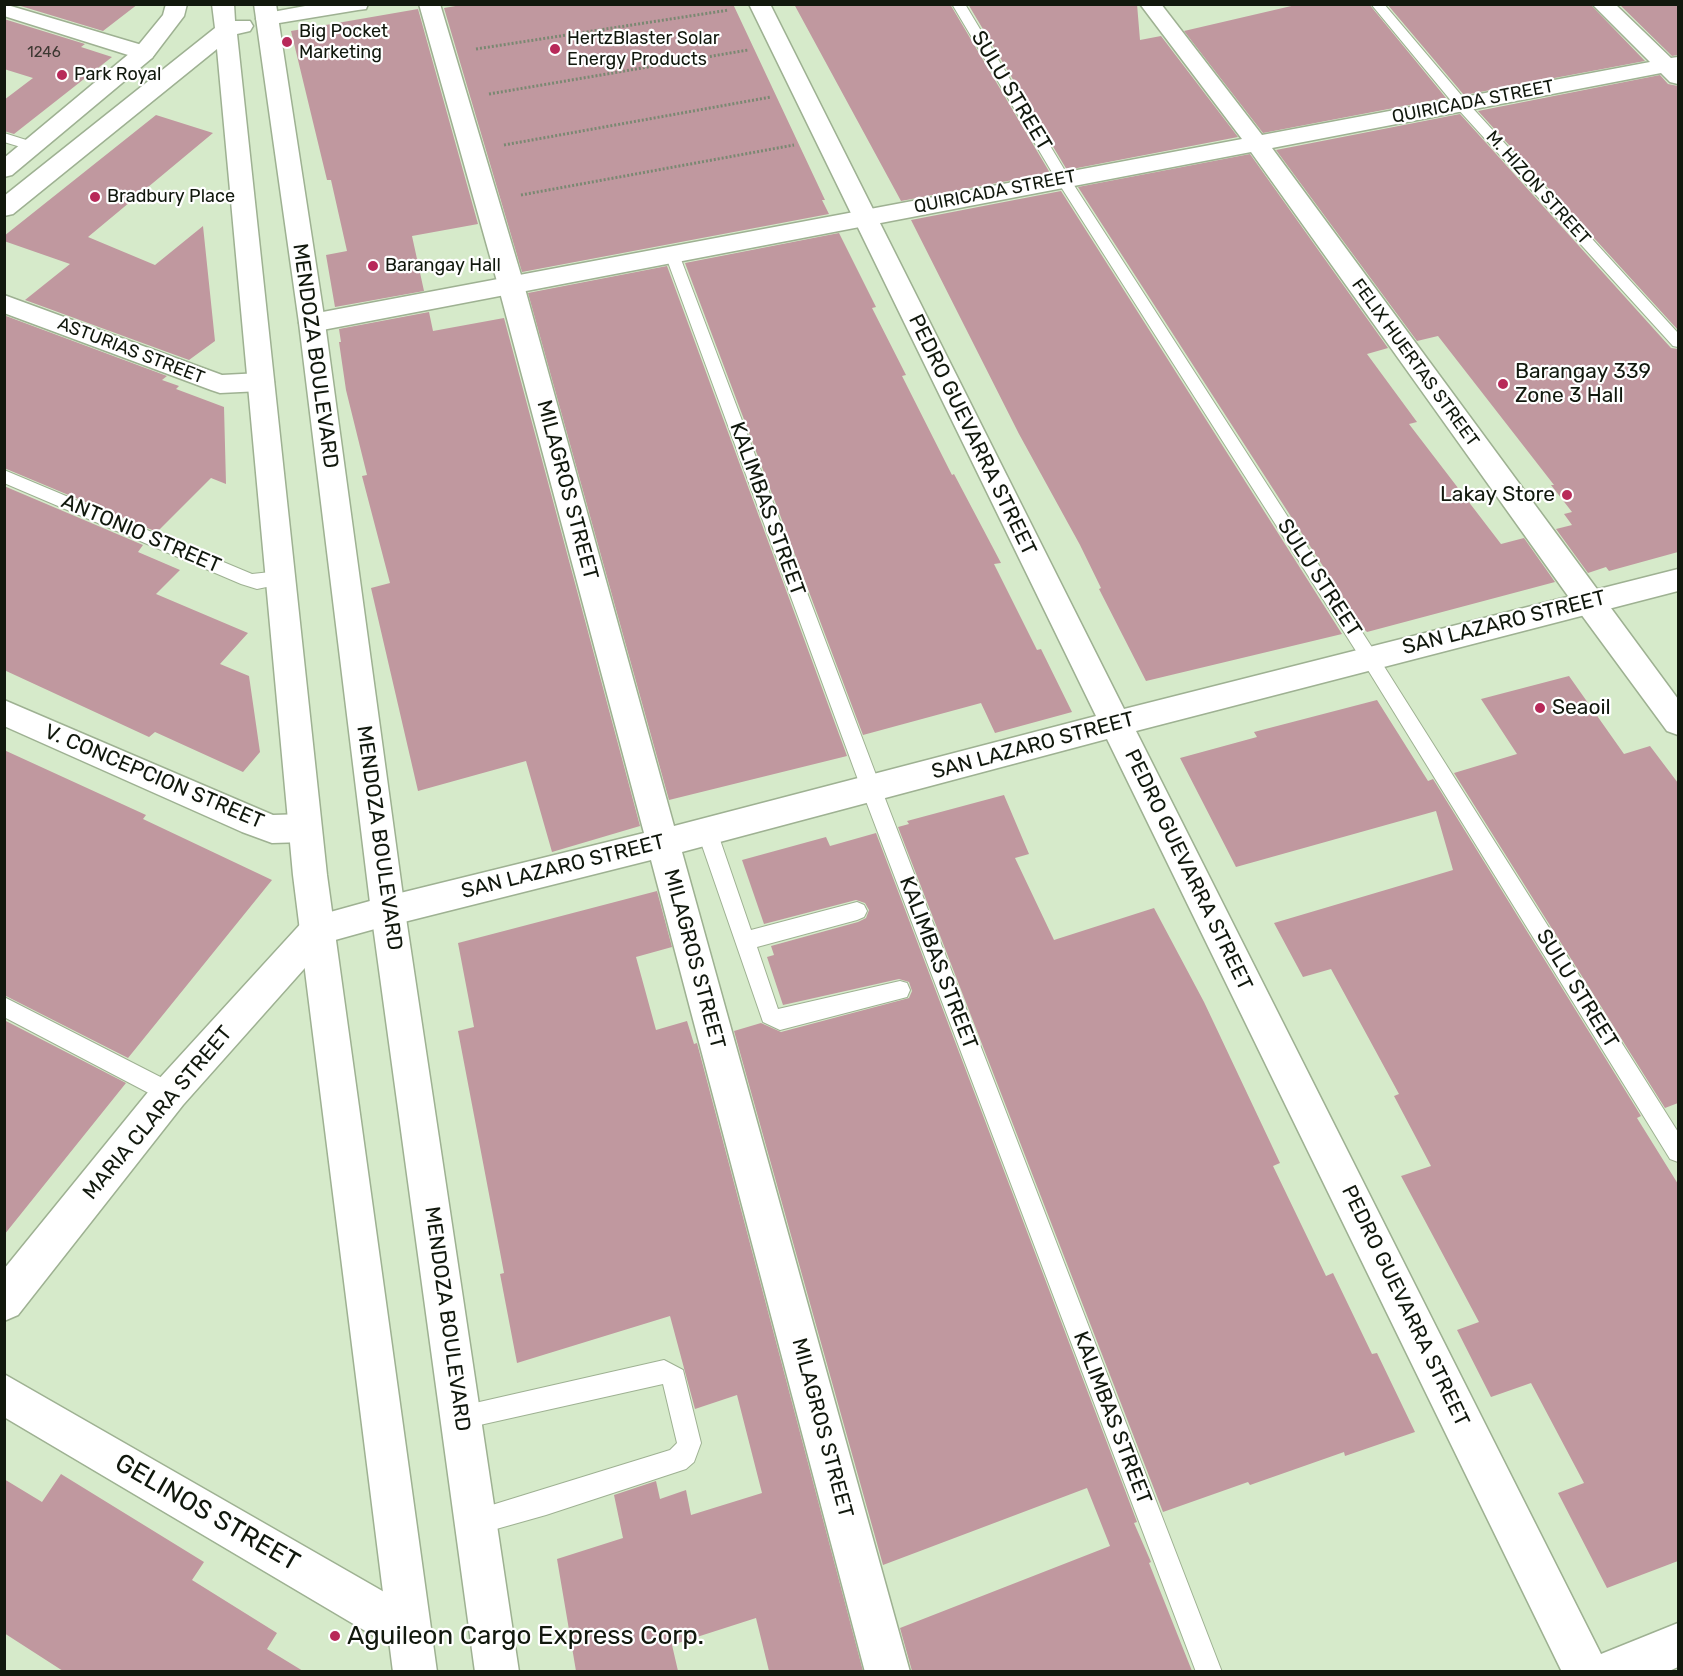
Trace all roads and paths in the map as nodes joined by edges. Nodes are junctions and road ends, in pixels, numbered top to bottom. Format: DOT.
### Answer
graph roads {
  1 [pos="177,4"];
  2 [pos="358,4"];
  3 [pos="429,4"];
  4 [pos="958,4"];
  5 [pos="1150,4"];
  6 [pos="1377,4"];
  7 [pos="1602,4"];
  8 [pos="759,5"];
  9 [pos="4,9"];
  10 [pos="266,12"];
  11 [pos="224,17"];
  12 [pos="778,44"];
  13 [pos="144,53"];
  14 [pos="443,54"];
  15 [pos="1674,69"];
  16 [pos="802,92"];
  17 [pos="456,100"];
  18 [pos="1462,105"];
  19 [pos="4,137"];
  20 [pos="826,139"];
  21 [pos="1256,142"];
  22 [pos="33,147"];
  23 [pos="470,151"];
  24 [pos="4,170"];
  25 [pos="1063,179"];
  26 [pos="485,202"];
  27 [pos="4,209"];
  28 [pos="863,217"];
  29 [pos="672,254"];
  30 [pos="511,285"];
  31 [pos="4,303"];
  32 [pos="312,323"];
  33 [pos="1678,342"];
  34 [pos="261,382"];
  35 [pos="4,476"];
  36 [pos="280,578"];
  37 [pos="1678,580"];
  38 [pos="1588,602"];
  39 [pos="1370,657"];
  40 [pos="4,712"];
  41 [pos="1678,722"];
  42 [pos="1116,724"];
  43 [pos="871,788"];
  44 [pos="305,828"];
  45 [pos="707,831"];
  46 [pos="662,843"];
  47 [pos="857,911"];
  48 [pos="379,913"];
  49 [pos="317,930"];
  50 [pos="744,941"];
  51 [pos="900,990"];
  52 [pos="4,1006"];
  53 [pos="170,1093"];
  54 [pos="1678,1151"];
  55 [pos="4,1301"];
  56 [pos="4,1395"];
  57 [pos="462,1417"];
  58 [pos="475,1522"];
  59 [pos="1678,1646"];
  60 [pos="413,1652"];
  61 [pos="497,1671"];
  62 [pos="888,1671"];
  63 [pos="1209,1671"];
  64 [pos="1586,1671"];
  65 [pos="1611,1671"];
  1 -- 13 [label="street"];
  2 -- 10 [label="street"];
  3 -- 14 [label="street, MILAGROS STREET"];
  4 -- 25 [label="lane, SULU STREET"];
  5 -- 21 [label="street, FELIX HUERTAS STREET"];
  6 -- 18 [label="lane, M. HIZON STREET"];
  7 -- 15 [label="street"];
  8 -- 12 [label="street, PEDRO GUEVARRA STREET"];
  8 -- 14 [label="path"];
  9 -- 13 [label="street"];
  10 -- 11 [label="street"];
  10 -- 32 [label="street, MENDOZA BOULEVARD"];
  11 -- 27 [label="street"];
  11 -- 34 [label="street"];
  12 -- 16 [label="street, PEDRO GUEVARRA STREET"];
  12 -- 17 [label="path"];
  13 -- 22 [label="street"];
  14 -- 17 [label="street, MILAGROS STREET"];
  15 -- 18 [label="street, QUIRICADA STREET"];
  16 -- 20 [label="street, PEDRO GUEVARRA STREET"];
  16 -- 23 [label="path"];
  17 -- 23 [label="street, MILAGROS STREET"];
  18 -- 21 [label="street, QUIRICADA STREET"];
  18 -- 33 [label="lane, M. HIZON STREET"];
  19 -- 22 [label="lane"];
  20 -- 26 [label="path"];
  20 -- 28 [label="street, PEDRO GUEVARRA STREET"];
  21 -- 25 [label="street, QUIRICADA STREET"];
  21 -- 38 [label="street, FELIX HUERTAS STREET"];
  22 -- 24 [label="street"];
  23 -- 26 [label="street, MILAGROS STREET"];
  25 -- 28 [label="street, QUIRICADA STREET"];
  25 -- 39 [label="lane, SULU STREET"];
  26 -- 30 [label="street, MILAGROS STREET"];
  28 -- 29 [label="street, QUIRICADA STREET"];
  28 -- 42 [label="street, PEDRO GUEVARRA STREET"];
  29 -- 30 [label="street, QUIRICADA STREET"];
  29 -- 43 [label="lane, KALIMBAS STREET"];
  30 -- 32 [label="street, QUIRICADA STREET"];
  30 -- 46 [label="street, MILAGROS STREET"];
  31 -- 34 [label="street, ASTURIAS STREET"];
  32 -- 48 [label="street, MENDOZA BOULEVARD"];
  34 -- 36 [label="street"];
  35 -- 36 [label="lane, ANTONIO STREET"];
  36 -- 44 [label="street"];
  37 -- 38 [label="street, SAN LAZARO STREET"];
  38 -- 39 [label="street, SAN LAZARO STREET"];
  38 -- 41 [label="street, FELIX HUERTAS STREET"];
  39 -- 42 [label="street, SAN LAZARO STREET"];
  39 -- 54 [label="lane, SULU STREET"];
  40 -- 44 [label="street, V. CONCEPCION STREET"];
  42 -- 43 [label="street, SAN LAZARO STREET"];
  42 -- 64 [label="street, PEDRO GUEVARRA STREET"];
  43 -- 45 [label="street, SAN LAZARO STREET"];
  43 -- 63 [label="lane, KALIMBAS STREET"];
  44 -- 49 [label="street"];
  45 -- 46 [label="street, SAN LAZARO STREET"];
  45 -- 50 [label="lane"];
  46 -- 48 [label="street, SAN LAZARO STREET"];
  46 -- 62 [label="street, MILAGROS STREET"];
  47 -- 50 [label="lane"];
  48 -- 49 [label="street, SAN LAZARO STREET"];
  48 -- 57 [label="street, MENDOZA BOULEVARD"];
  49 -- 53 [label="street, MARIA CLARA STREET"];
  49 -- 60 [label="street"];
  50 -- 51 [label="lane"];
  52 -- 53 [label="lane"];
  53 -- 55 [label="street, MARIA CLARA STREET"];
  56 -- 60 [label="street, GELINOS STREET"];
  57 -- 58 [label="street, MENDOZA BOULEVARD"];
  57 -- 58 [label="lane"];
  58 -- 61 [label="street, MENDOZA BOULEVARD"];
  59 -- 65 [label="street"];
}
